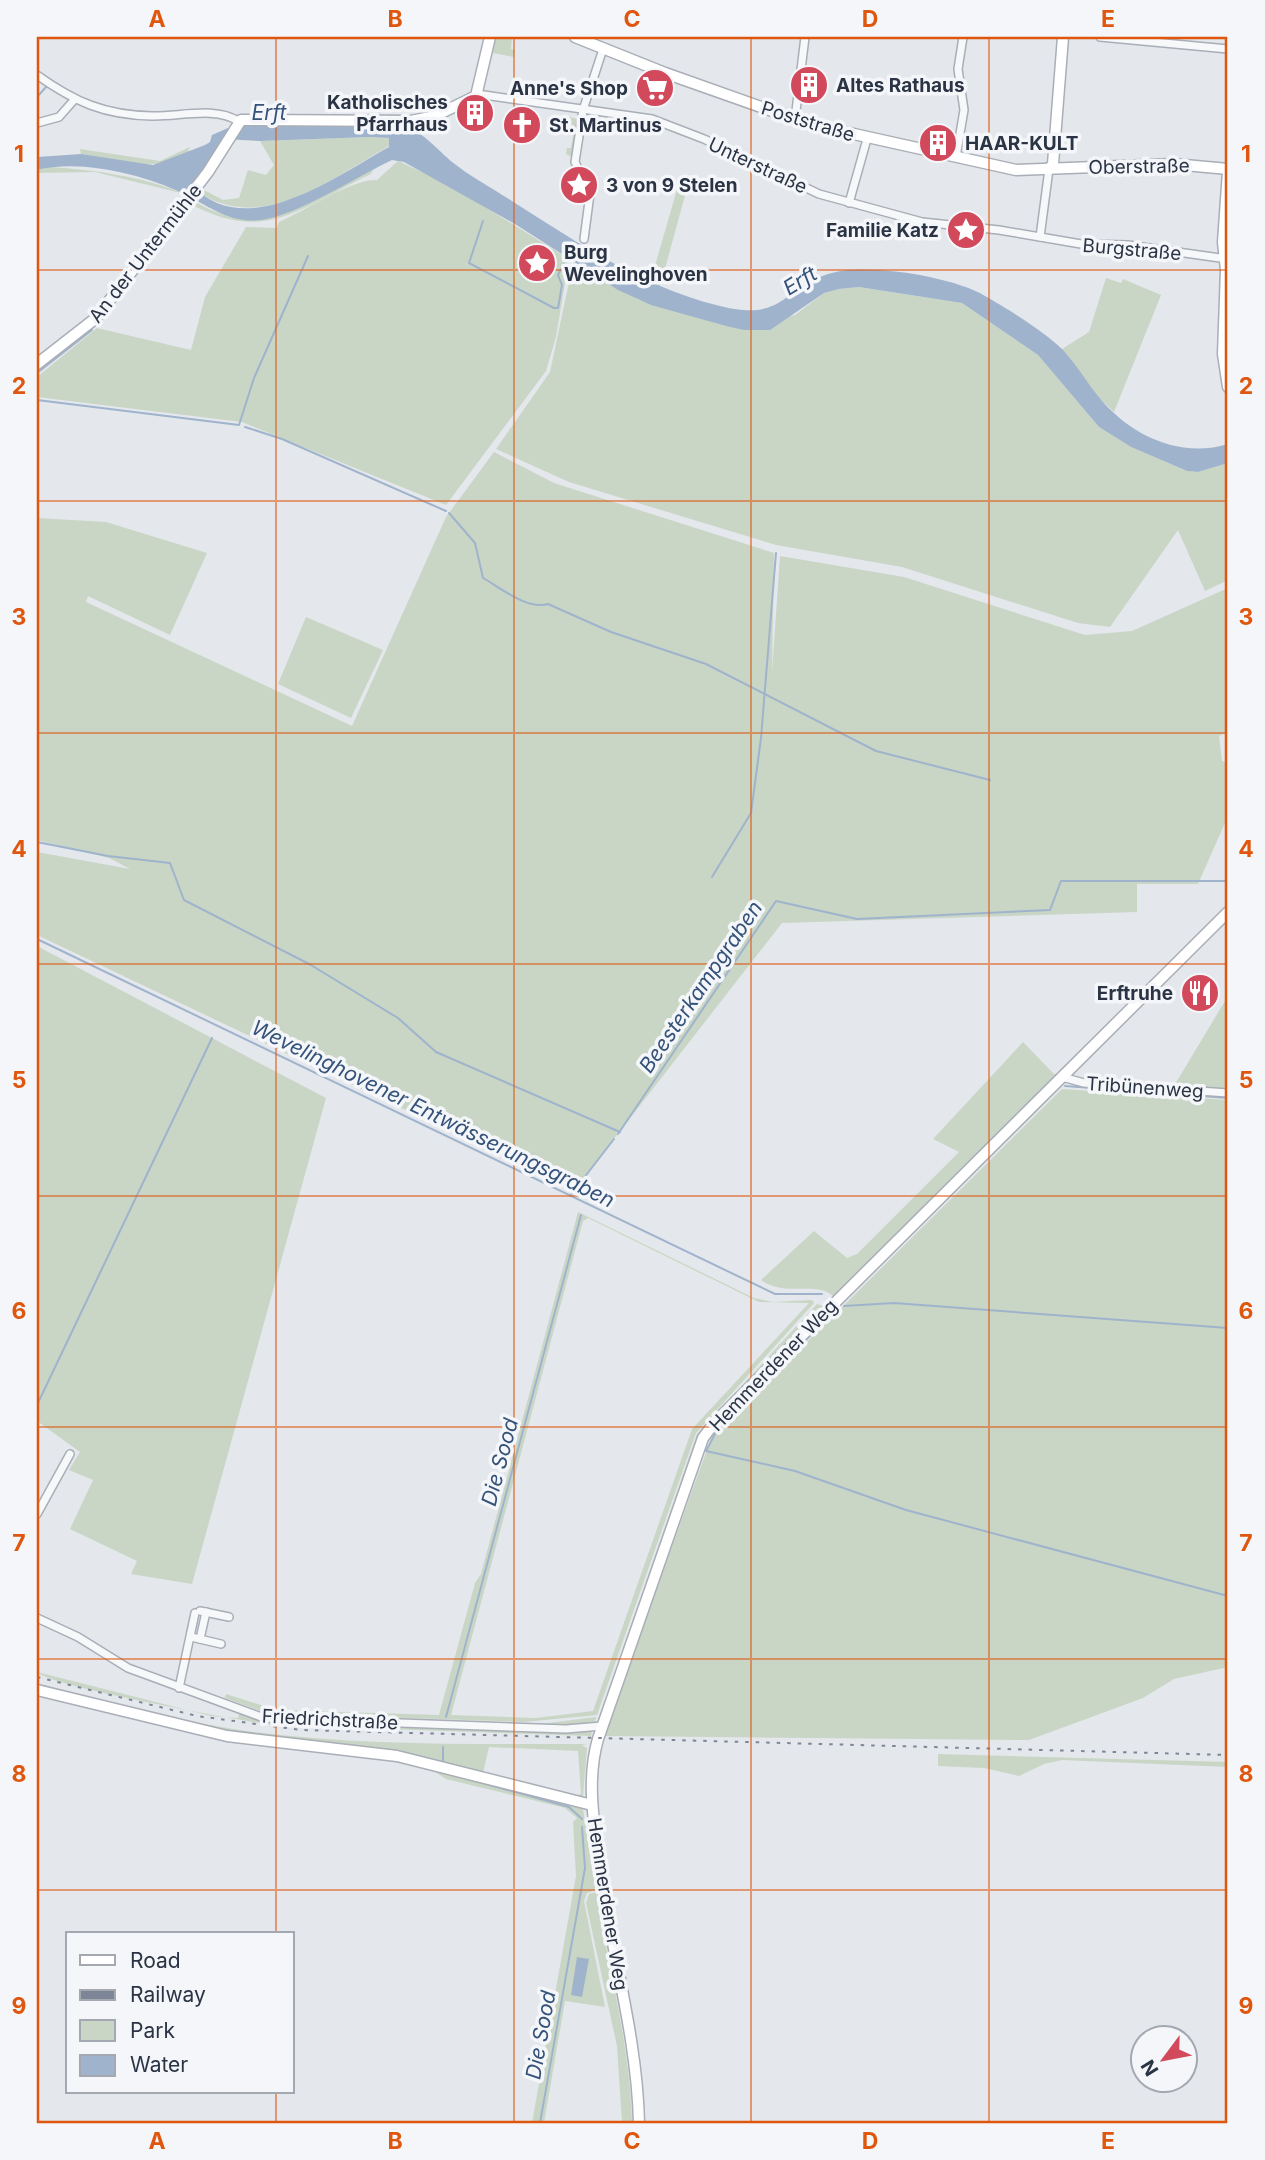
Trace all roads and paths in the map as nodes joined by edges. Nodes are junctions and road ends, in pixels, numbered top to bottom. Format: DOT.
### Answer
graph roads {
  1 [pos="490,37"];
  2 [pos="575,37"];
  3 [pos="805,37"];
  4 [pos="963,37"];
  5 [pos="1063,37"];
  6 [pos="1100,37"];
  7 [pos="1174,40"];
  8 [pos="603,49"];
  9 [pos="1228,49"];
  10 [pos="37,75"];
  11 [pos="477,94"];
  12 [pos="74,100"];
  13 [pos="583,110"];
  14 [pos="795,119"];
  15 [pos="37,124"];
  16 [pos="237,124"];
  17 [pos="867,139"];
  18 [pos="956,157"];
  19 [pos="1049,169"];
  20 [pos="1228,170"];
  21 [pos="849,203"];
  22 [pos="1040,237"];
  23 [pos="1226,238"];
  24 [pos="584,239"];
  25 [pos="1227,256"];
  26 [pos="37,364"];
  27 [pos="1228,387"];
  28 [pos="1228,912"];
  29 [pos="1062,1077"];
  30 [pos="1228,1093"];
  31 [pos="70,1454"];
  32 [pos="37,1514"];
  33 [pos="200,1612"];
  34 [pos="229,1617"];
  35 [pos="37,1618"];
  36 [pos="191,1637"];
  37 [pos="200,1639"];
  38 [pos="221,1644"];
  39 [pos="179,1688"];
  40 [pos="37,1690"];
  41 [pos="602,1726"];
  42 [pos="592,1805"];
  43 [pos="639,2123"];
  1 -- 11 [label="main road"];
  2 -- 8 [label="main road, Poststraße"];
  3 -- 14 [label="street"];
  4 -- 18 [label="street"];
  5 -- 19 [label="main road"];
  6 -- 7 [label="street"];
  7 -- 9 [label="street"];
  8 -- 13 [label="street"];
  8 -- 14 [label="main road, Poststraße"];
  10 -- 12 [label="street"];
  11 -- 13 [label="street, Unterstraße"];
  11 -- 16 [label="main road"];
  12 -- 15 [label="street"];
  12 -- 16 [label="street"];
  13 -- 21 [label="street, Unterstraße"];
  13 -- 24 [label="street"];
  14 -- 17 [label="main road, Poststraße"];
  16 -- 26 [label="main road, An der Untermühle"];
  17 -- 18 [label="main road, Poststraße"];
  17 -- 21 [label="street"];
  18 -- 19 [label="main road, Poststraße"];
  19 -- 20 [label="main road, Oberstraße"];
  19 -- 22 [label="street"];
  20 -- 23 [label="main road"];
  21 -- 22 [label="street, Unterstraße"];
  22 -- 25 [label="street, Burgstraße"];
  23 -- 25 [label="main road"];
  25 -- 27 [label="main road"];
  28 -- 29 [label="main road, Hemmerdener Weg"];
  29 -- 30 [label="street, Tribünenweg"];
  29 -- 41 [label="main road, Hemmerdener Weg"];
  31 -- 32 [label="street"];
  33 -- 34 [label="street"];
  33 -- 36 [label="street"];
  33 -- 37 [label="street"];
  35 -- 39 [label="street, Friedrichstraße"];
  36 -- 37 [label="street"];
  36 -- 39 [label="street"];
  37 -- 38 [label="street"];
  39 -- 41 [label="street, Friedrichstraße"];
  40 -- 42 [label="main road"];
  41 -- 42 [label="main road, Hemmerdener Weg"];
  42 -- 43 [label="main road, Hemmerdener Weg"];
}
